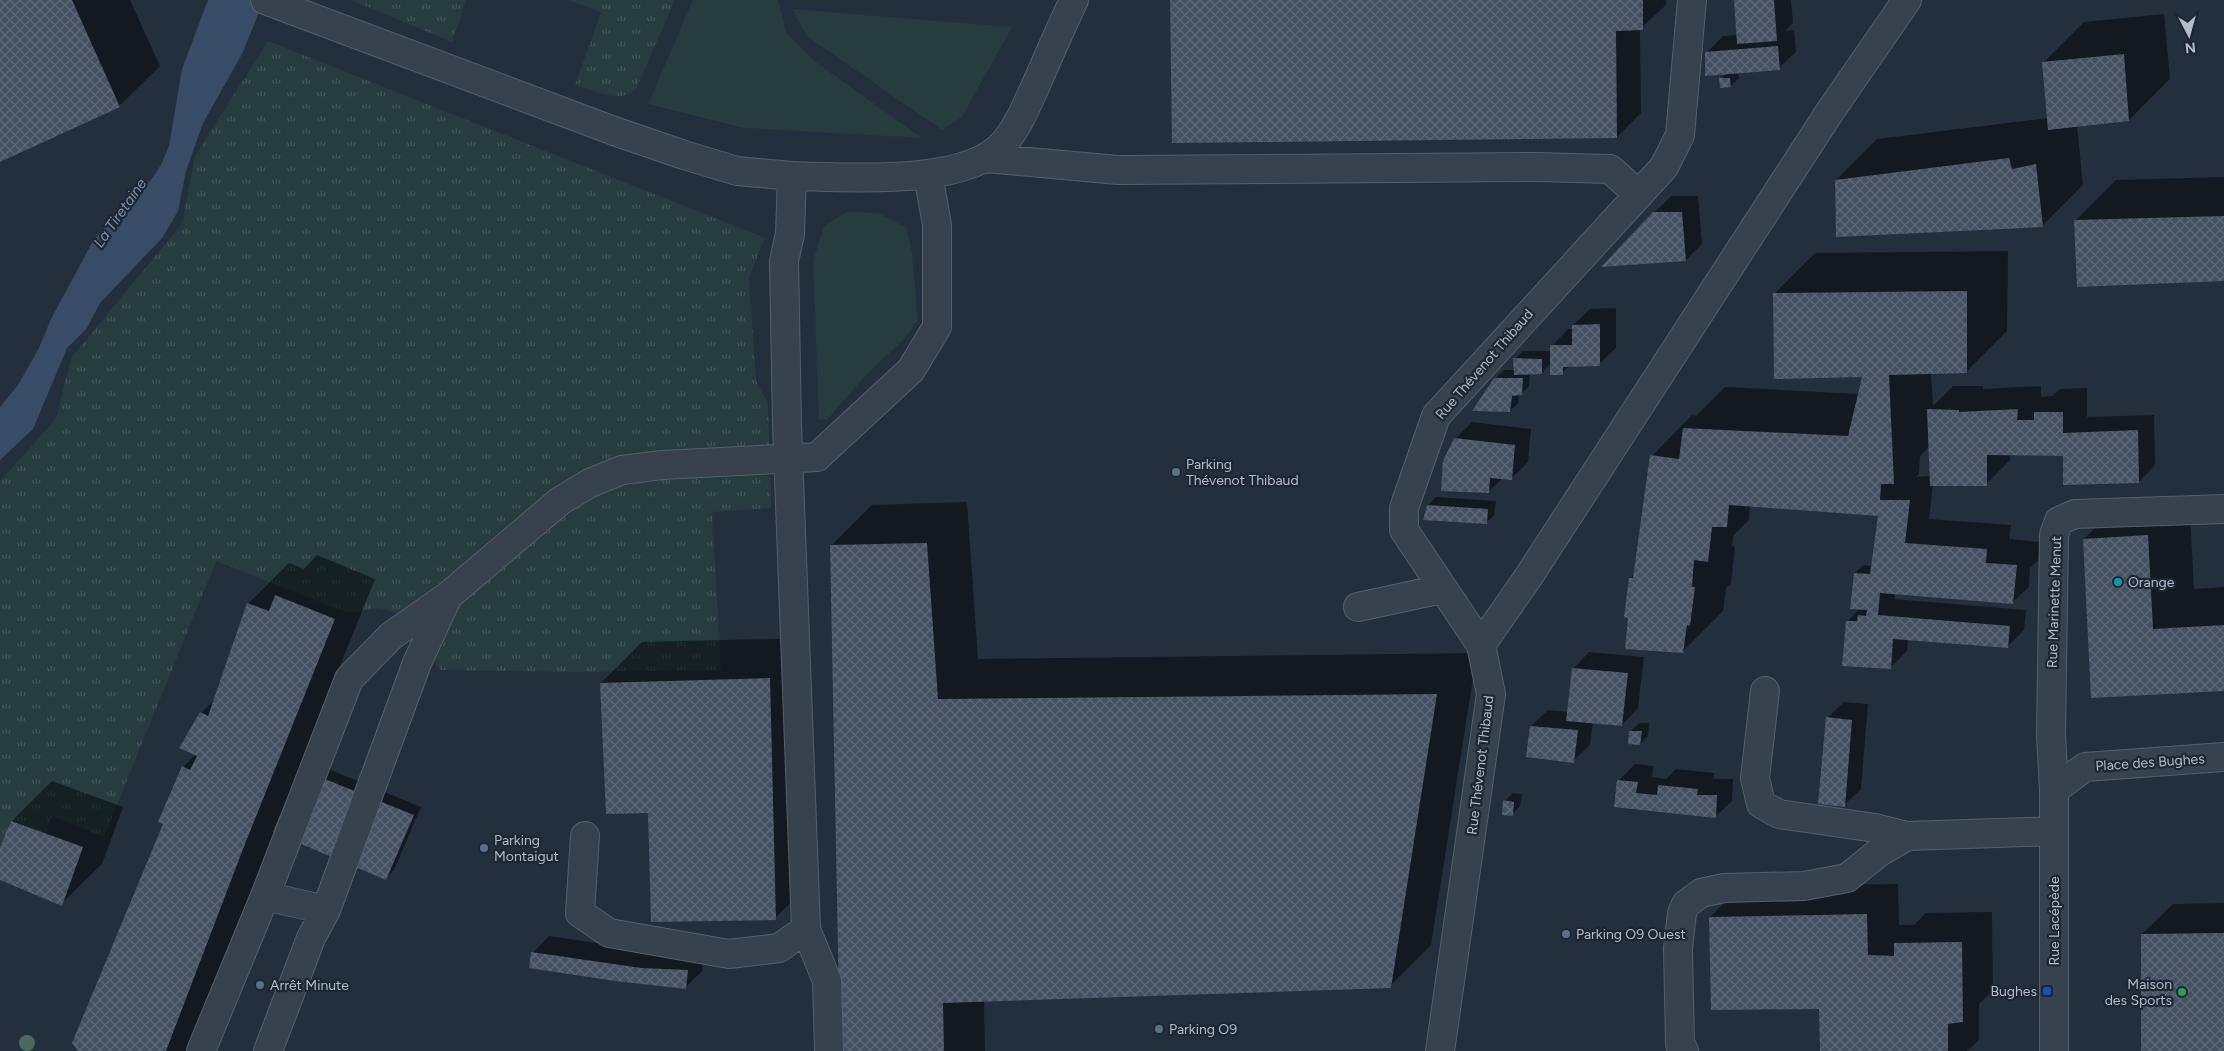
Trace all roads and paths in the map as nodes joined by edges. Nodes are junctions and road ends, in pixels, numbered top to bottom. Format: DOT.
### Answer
graph roads {
  1 [pos="265,0"];
  2 [pos="1074,0"];
  3 [pos="1692,0"];
  4 [pos="1907,0"];
  5 [pos="985,158"];
  6 [pos="928,174"];
  7 [pos="792,176"];
  8 [pos="1638,194"];
  9 [pos="788,459"];
  10 [pos="2224,509"];
  11 [pos="1442,589"];
  12 [pos="448,596"];
  13 [pos="1358,607"];
  14 [pos="1481,645"];
  15 [pos="1765,691"];
  16 [pos="2224,757"];
  17 [pos="2054,790"];
  18 [pos="2054,831"];
  19 [pos="585,836"];
  20 [pos="1908,836"];
  21 [pos="265,896"];
  22 [pos="326,910"];
  23 [pos="806,929"];
  24 [pos="201,1051"];
  25 [pos="268,1051"];
  26 [pos="829,1051"];
  27 [pos="1440,1051"];
  28 [pos="1684,1051"];
  29 [pos="2054,1051"];
  1 -- 7 [label="street"];
  2 -- 5 [label="street"];
  3 -- 8 [label="street, Rue Thévenot Thibaud"];
  4 -- 14 [label="street"];
  5 -- 6 [label="street"];
  5 -- 8 [label="street"];
  6 -- 7 [label="street"];
  6 -- 9 [label="street"];
  7 -- 9 [label="street"];
  8 -- 11 [label="street, Rue Thévenot Thibaud"];
  9 -- 12 [label="street"];
  9 -- 23 [label="street"];
  10 -- 17 [label="street, Rue Marinette Menut"];
  11 -- 13 [label="street"];
  11 -- 14 [label="street, Rue Thévenot Thibaud"];
  12 -- 21 [label="street"];
  12 -- 22 [label="street"];
  14 -- 27 [label="street, Rue Thévenot Thibaud"];
  15 -- 20 [label="street"];
  16 -- 17 [label="street, Place des Bughes"];
  17 -- 18 [label="street, Rue Lacépède"];
  18 -- 20 [label="street"];
  18 -- 29 [label="street, Rue Lacépède"];
  19 -- 23 [label="street"];
  20 -- 28 [label="street"];
  21 -- 22 [label="street"];
  21 -- 24 [label="street"];
  22 -- 25 [label="street"];
  23 -- 26 [label="street"];
}
